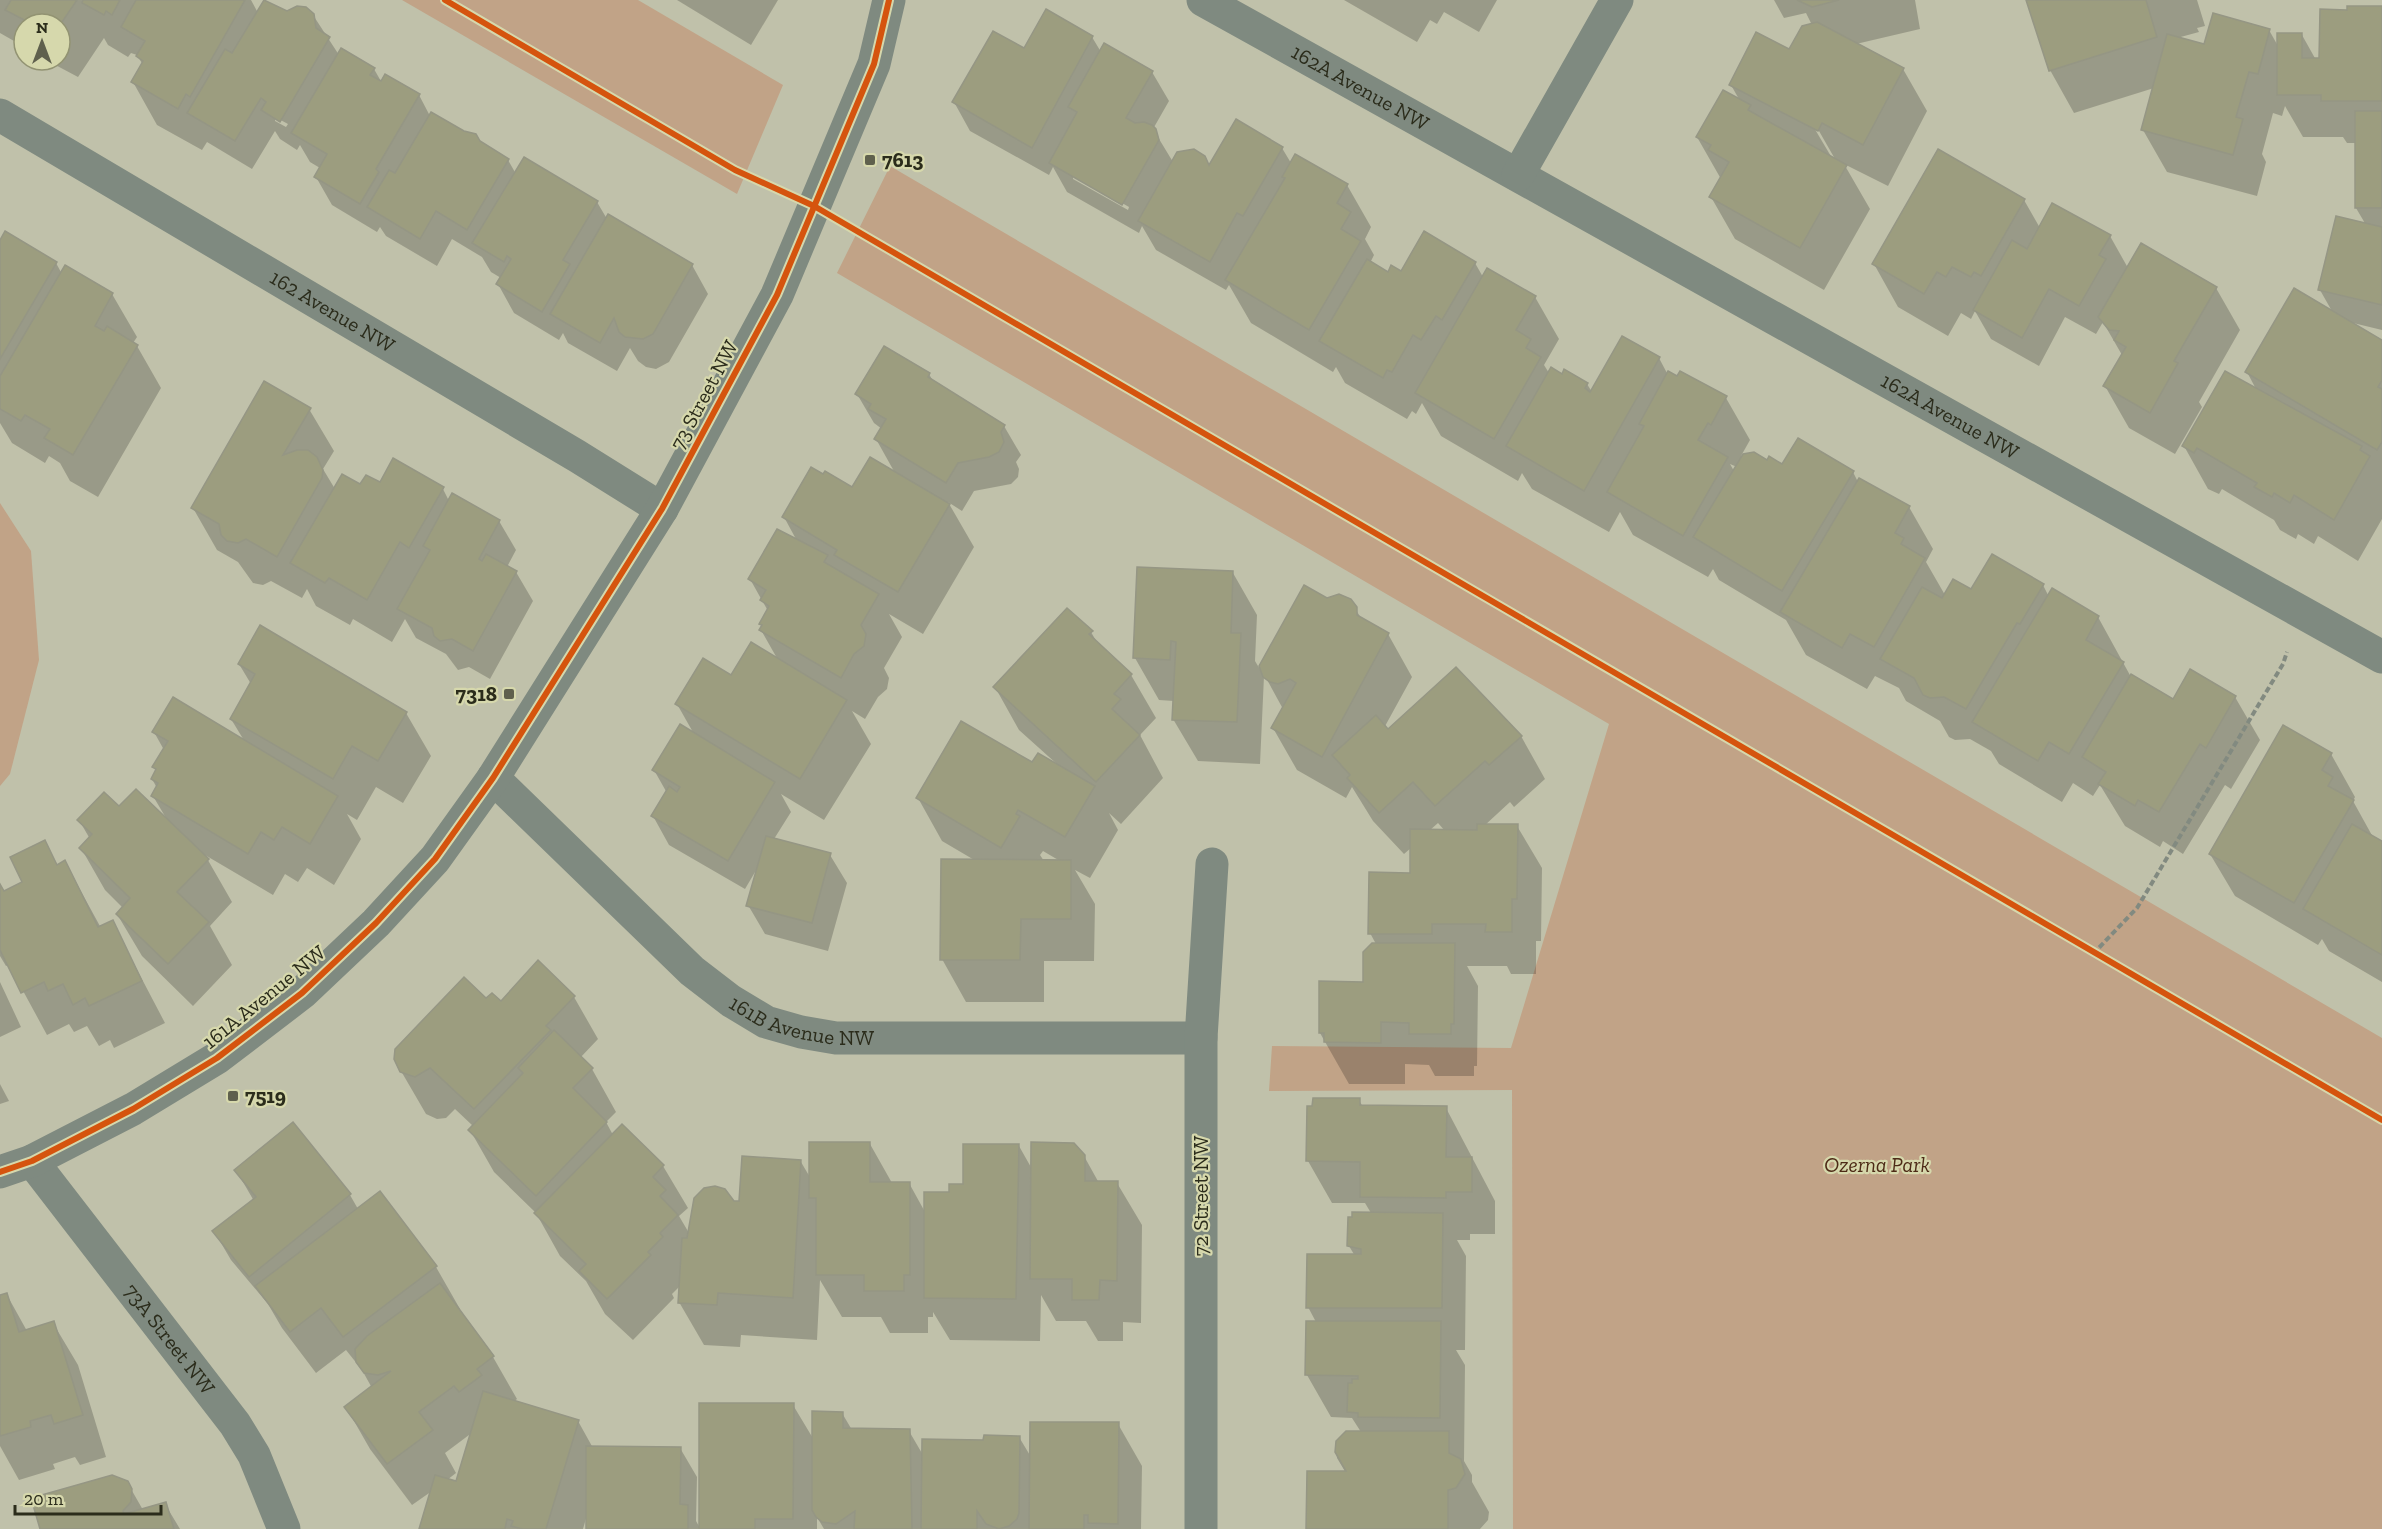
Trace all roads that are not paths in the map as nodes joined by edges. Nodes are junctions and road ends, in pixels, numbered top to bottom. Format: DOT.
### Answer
graph roads {
  1 [pos="889,0"];
  2 [pos="1203,0"];
  3 [pos="1617,0"];
  4 [pos="0,116"];
  5 [pos="1518,175"];
  6 [pos="662,509"];
  7 [pos="2380,653"];
  8 [pos="493,778"];
  9 [pos="1212,864"];
  10 [pos="1201,1038"];
  11 [pos="32,1161"];
  12 [pos="0,1172"];
  13 [pos="284,1529"];
  14 [pos="1201,1529"];
  1 -- 6 [label="street, 73 Street NW"];
  2 -- 5 [label="street, 162A Avenue NW"];
  3 -- 5 [label="street"];
  4 -- 6 [label="street, 162 Avenue NW"];
  5 -- 7 [label="street, 162A Avenue NW"];
  6 -- 8 [label="street, 73 Street NW"];
  8 -- 10 [label="street, 161B Avenue NW"];
  8 -- 11 [label="street, 161A Avenue NW"];
  9 -- 10 [label="street, 72 Street NW"];
  10 -- 14 [label="street, 72 Street NW"];
  11 -- 12 [label="street, 161A Avenue NW"];
  11 -- 13 [label="street, 73A Street NW"];
}
